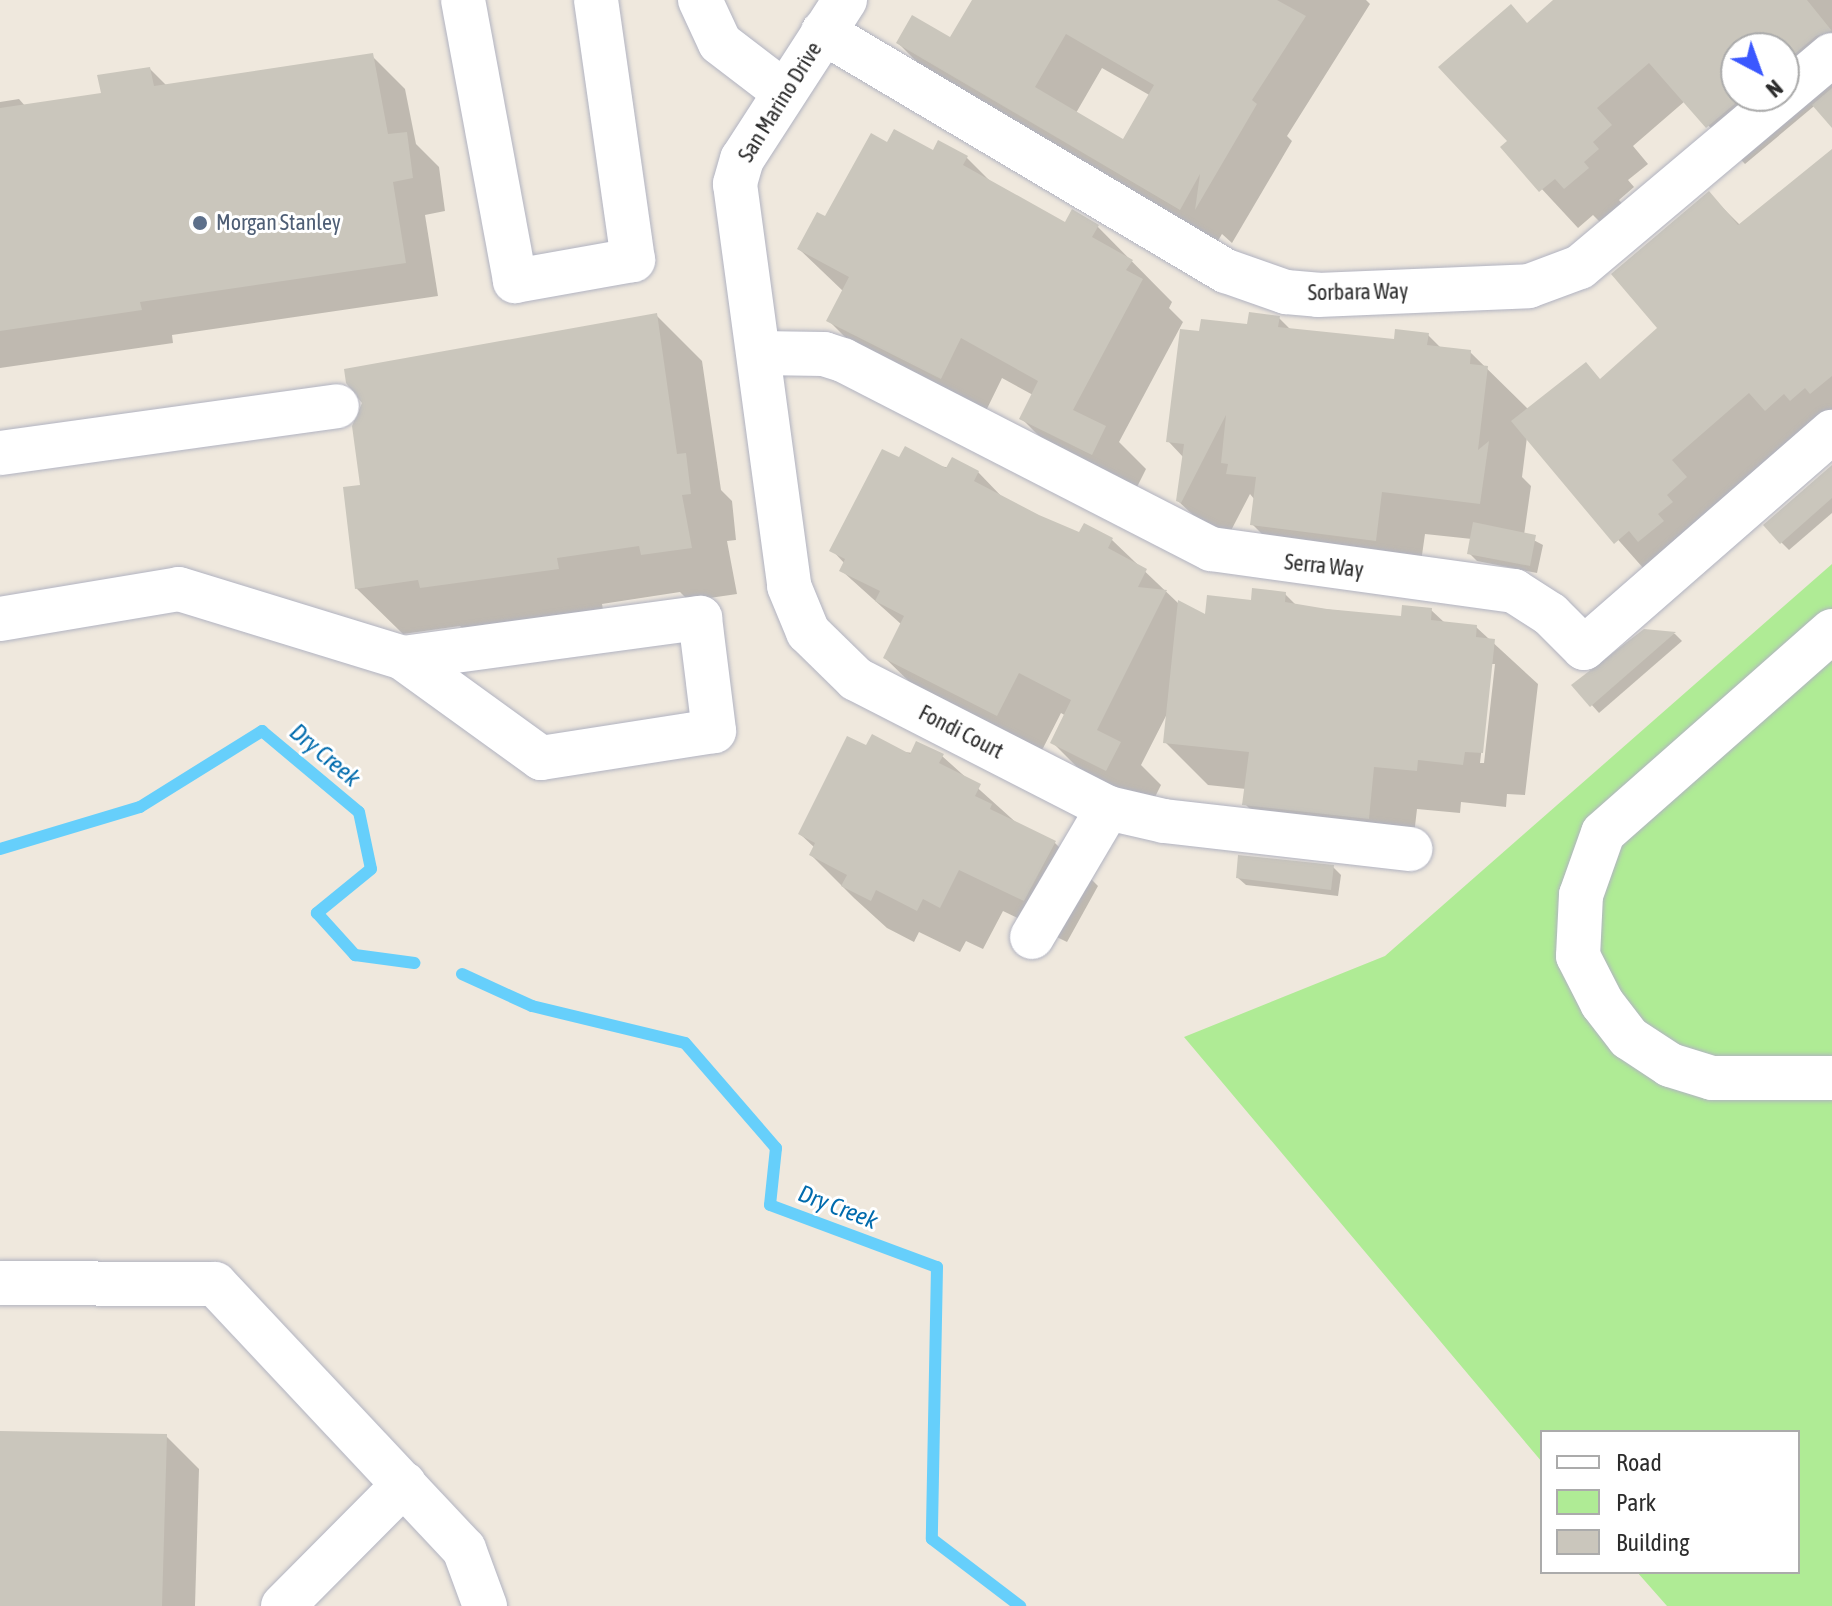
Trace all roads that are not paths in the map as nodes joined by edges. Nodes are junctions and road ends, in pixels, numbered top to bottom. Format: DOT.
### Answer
graph roads {
  1 [pos="463,0"];
  2 [pos="596,0"];
  3 [pos="700,0"];
  4 [pos="834,16"];
  5 [pos="1832,55"];
  6 [pos="784,92"];
  7 [pos="759,353"];
  8 [pos="337,406"];
  9 [pos="1832,432"];
  10 [pos="0,453"];
  11 [pos="0,619"];
  12 [pos="1832,631"];
  13 [pos="403,658"];
  14 [pos="1108,808"];
  15 [pos="1410,849"];
  16 [pos="1032,937"];
  17 [pos="1832,1078"];
  18 [pos="0,1283"];
  19 [pos="404,1484"];
  20 [pos="283,1606"];
  21 [pos="485,1606"];
  1 -- 2 [label="street"];
  3 -- 6 [label="street"];
  4 -- 5 [label="street, Sorbara Way"];
  4 -- 6 [label="street, San Marino Drive"];
  6 -- 7 [label="street, San Marino Drive"];
  7 -- 9 [label="street, Serra Way"];
  7 -- 14 [label="street, Fondi Court"];
  8 -- 10 [label="street"];
  11 -- 13 [label="street"];
  12 -- 17 [label="street"];
  13 -- 13 [label="street"];
  14 -- 15 [label="street, Fondi Court"];
  14 -- 16 [label="street"];
  18 -- 19 [label="street"];
  19 -- 20 [label="street"];
  19 -- 21 [label="street"];
}
